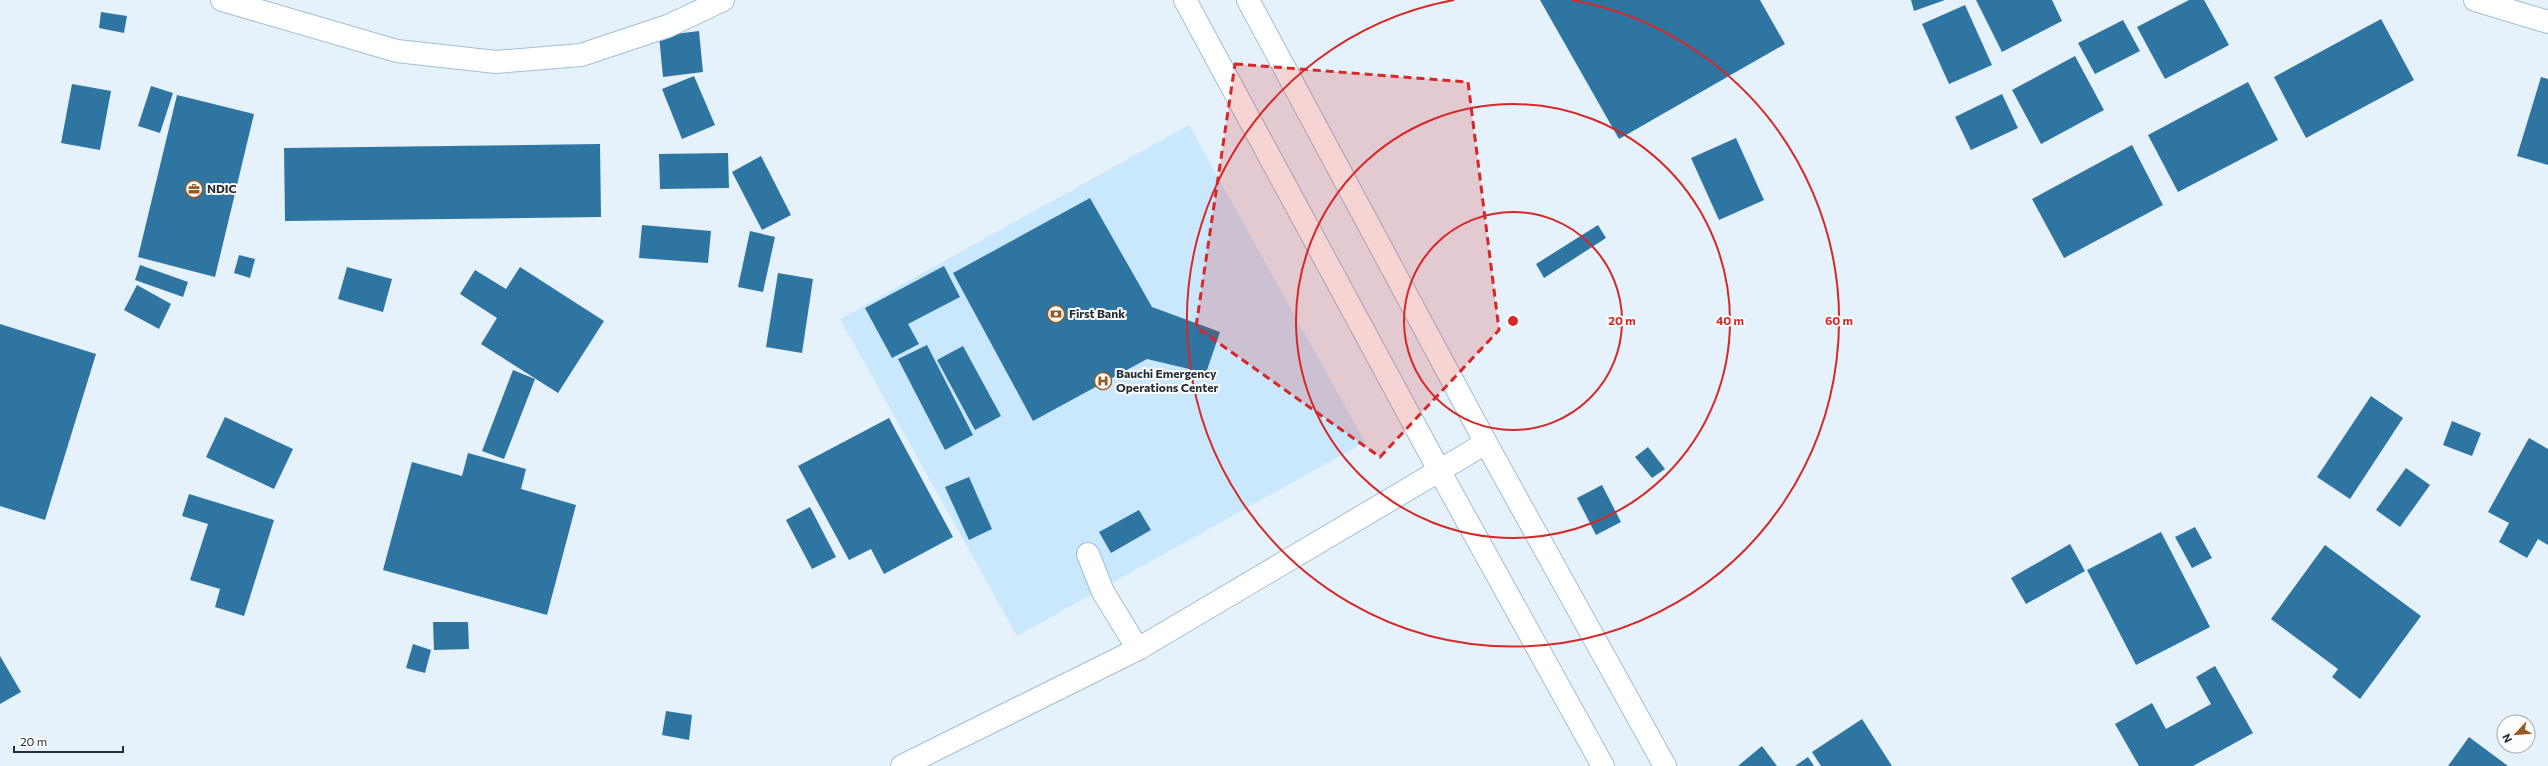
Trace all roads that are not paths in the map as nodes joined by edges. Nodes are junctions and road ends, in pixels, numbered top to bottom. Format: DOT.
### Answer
graph roads {
  1 [pos="222,0"];
  2 [pos="723,0"];
  3 [pos="1185,0"];
  4 [pos="1248,0"];
  5 [pos="2475,0"];
  6 [pos="2548,22"];
  7 [pos="1486,443"];
  8 [pos="1440,472"];
  9 [pos="1088,554"];
  10 [pos="1138,649"];
  11 [pos="902,766"];
  12 [pos="1602,766"];
  13 [pos="1665,766"];
  1 -- 2 [label="street"];
  3 -- 8 [label="street"];
  4 -- 7 [label="street"];
  5 -- 6 [label="street"];
  7 -- 8 [label="street"];
  7 -- 13 [label="street"];
  8 -- 10 [label="street"];
  8 -- 12 [label="street"];
  9 -- 10 [label="street"];
  10 -- 11 [label="street"];
}
